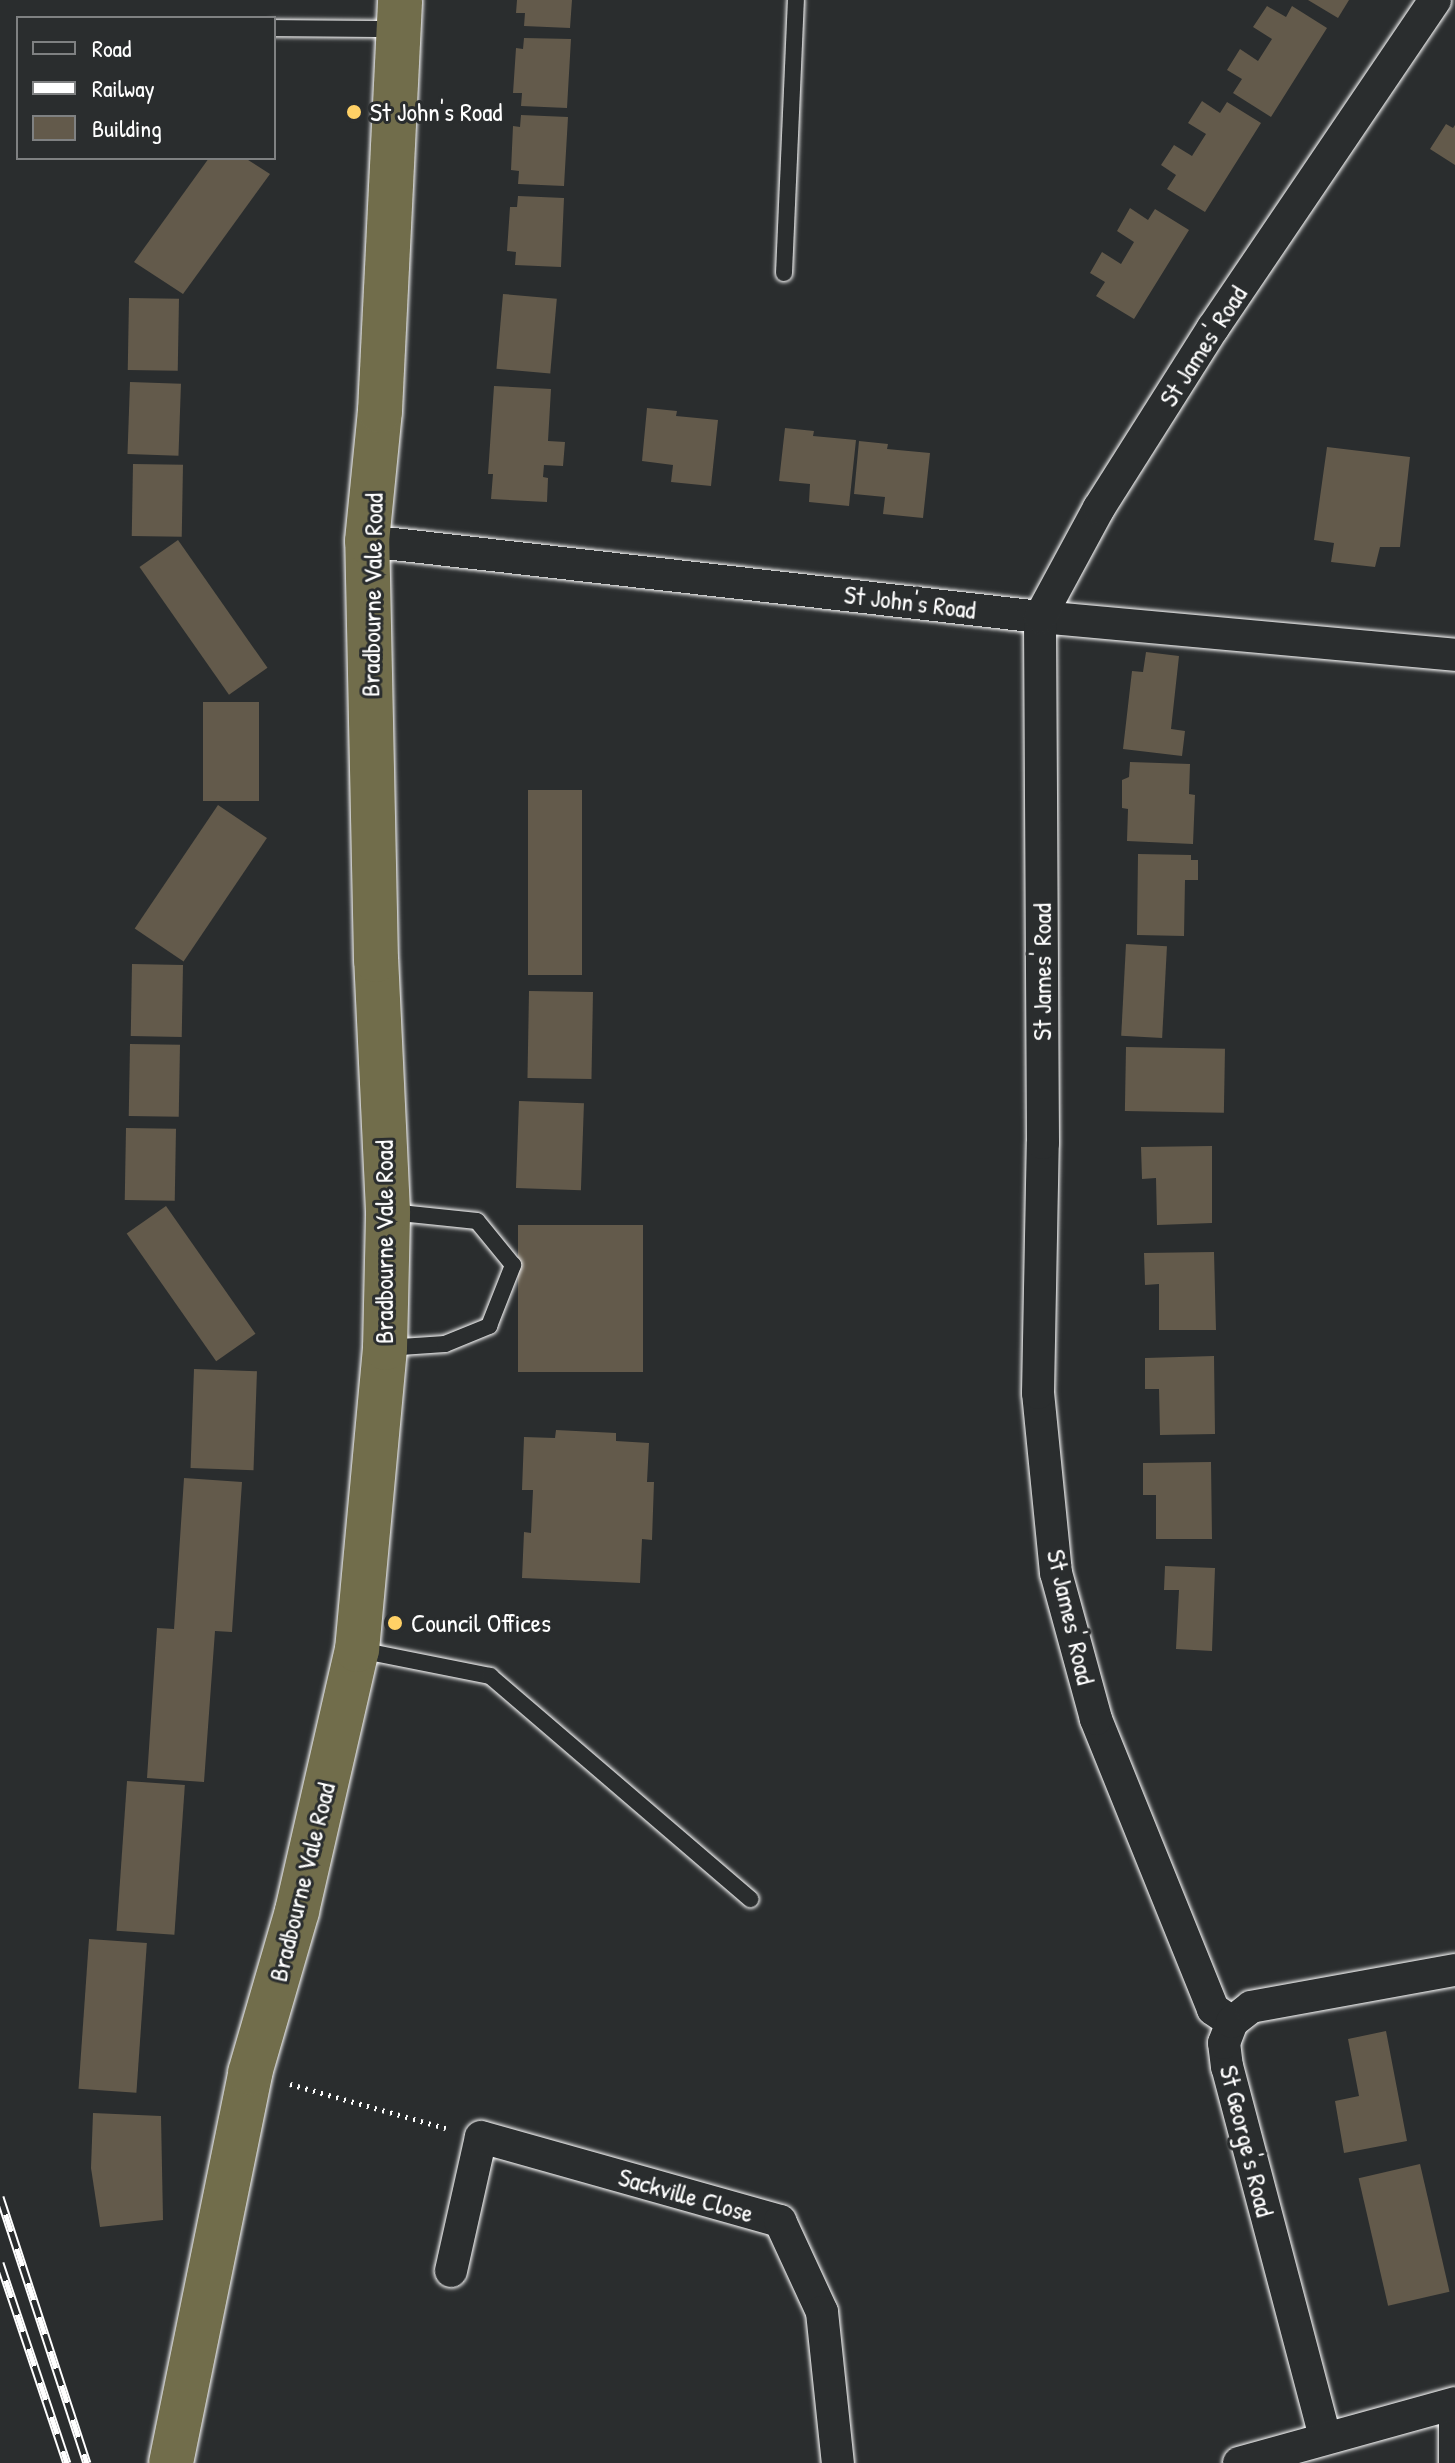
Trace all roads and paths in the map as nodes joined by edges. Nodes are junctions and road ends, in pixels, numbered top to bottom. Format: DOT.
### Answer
graph roads {
  1 [pos="796,0"];
  2 [pos="1435,0"];
  3 [pos="400,15"];
  4 [pos="276,28"];
  5 [pos="784,273"];
  6 [pos="367,541"];
  7 [pos="1040,617"];
  8 [pos="1455,655"];
  9 [pos="388,1211"];
  10 [pos="385,1348"];
  11 [pos="357,1650"];
  12 [pos="750,1899"];
  13 [pos="1455,1970"];
  14 [pos="1232,2022"];
  15 [pos="250,2073"];
  16 [pos="481,2137"];
  17 [pos="451,2271"];
  18 [pos="1451,2404"];
  19 [pos="1325,2437"];
  20 [pos="171,2463"];
  21 [pos="838,2463"];
  22 [pos="1239,2463"];
  23 [pos="1447,2463"];
  1 -- 5 [label="lane"];
  2 -- 7 [label="street, St James' Road"];
  3 -- 4 [label="lane"];
  3 -- 6 [label="highway, Bradbourne Vale Road"];
  6 -- 7 [label="street, St John's Road"];
  6 -- 9 [label="highway, Bradbourne Vale Road"];
  7 -- 8 [label="street, St John's Road"];
  7 -- 14 [label="street, St James' Road"];
  9 -- 10 [label="highway, Bradbourne Vale Road"];
  9 -- 10 [label="lane"];
  10 -- 11 [label="highway, Bradbourne Vale Road"];
  11 -- 12 [label="lane"];
  11 -- 15 [label="highway, Bradbourne Vale Road"];
  13 -- 14 [label="street"];
  14 -- 19 [label="street, St George's Road"];
  15 -- 16 [label="path"];
  15 -- 20 [label="highway, Bradbourne Vale Road"];
  16 -- 17 [label="street"];
  16 -- 21 [label="street, Sackville Close"];
  18 -- 19 [label="street"];
  18 -- 23 [label="lane"];
  19 -- 22 [label="street"];
}
